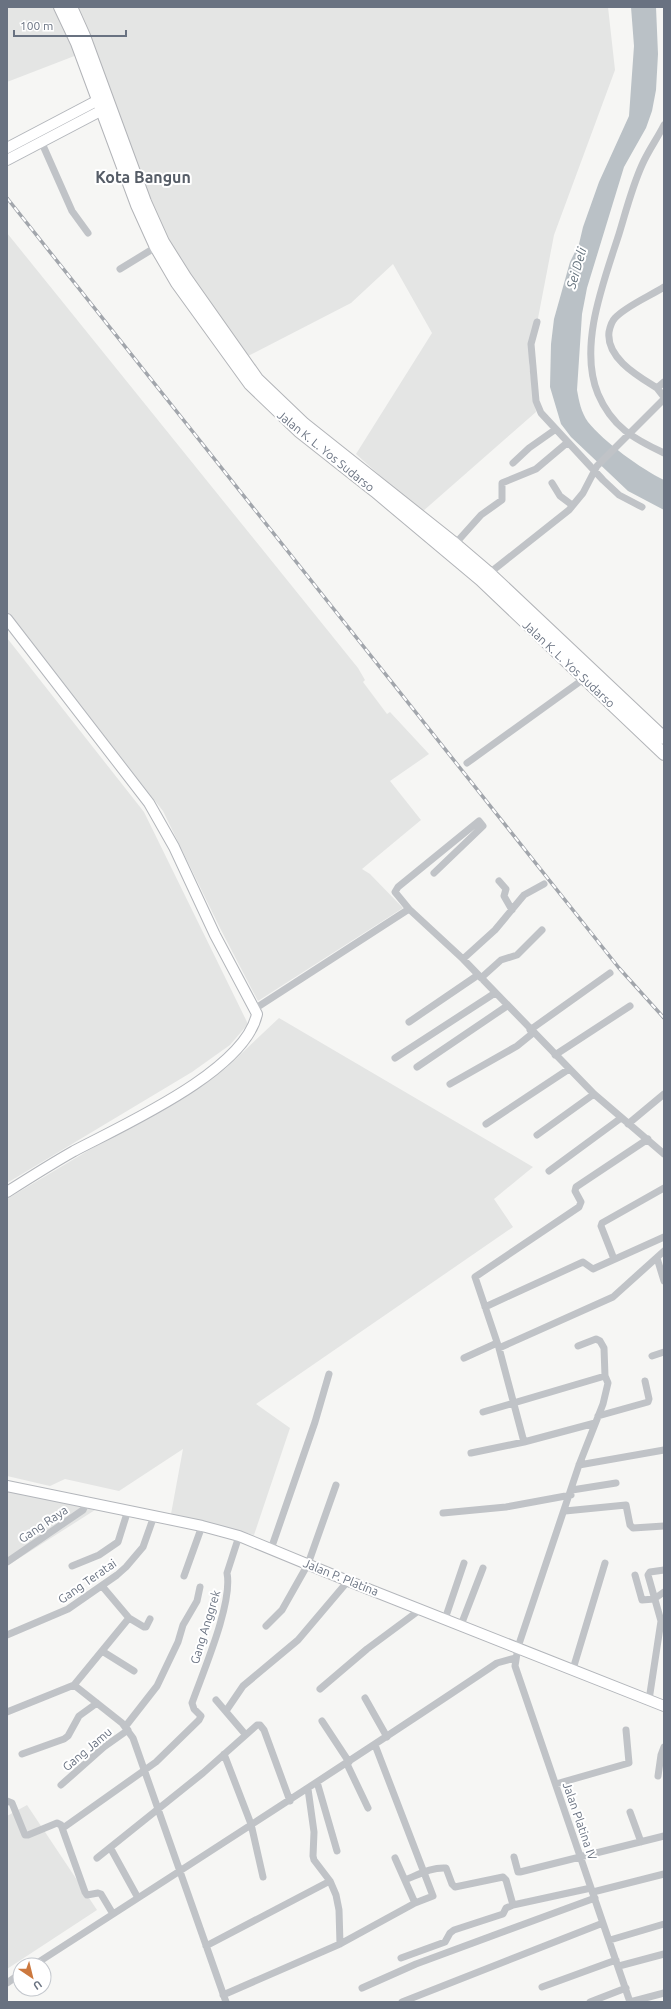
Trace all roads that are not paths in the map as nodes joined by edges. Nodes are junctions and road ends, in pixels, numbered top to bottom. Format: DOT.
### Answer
graph roads {
  1 [pos="60,7"];
  2 [pos="71,7"];
  3 [pos="105,102"];
  4 [pos="664,125"];
  5 [pos="41,141"];
  6 [pos="7,148"];
  7 [pos="7,160"];
  8 [pos="88,233"];
  9 [pos="156,247"];
  10 [pos="120,269"];
  11 [pos="664,287"];
  12 [pos="537,322"];
  13 [pos="664,382"];
  14 [pos="657,388"];
  15 [pos="664,398"];
  16 [pos="556,429"];
  17 [pos="629,435"];
  18 [pos="568,442"];
  19 [pos="664,453"];
  20 [pos="513,463"];
  21 [pos="596,468"];
  22 [pos="552,483"];
  23 [pos="572,505"];
  24 [pos="642,507"];
  25 [pos="455,544"];
  26 [pos="485,576"];
  27 [pos="7,619"];
  28 [pos="585,678"];
  29 [pos="664,738"];
  30 [pos="664,754"];
  31 [pos="467,763"];
  32 [pos="434,873"];
  33 [pos="499,881"];
  34 [pos="544,884"];
  35 [pos="409,909"];
  36 [pos="512,910"];
  37 [pos="542,930"];
  38 [pos="463,959"];
  39 [pos="610,973"];
  40 [pos="480,977"];
  41 [pos="495,993"];
  42 [pos="507,1006"];
  43 [pos="630,1006"];
  44 [pos="256,1008"];
  45 [pos="409,1022"];
  46 [pos="532,1031"];
  47 [pos="555,1055"];
  48 [pos="395,1058"];
  49 [pos="417,1068"];
  50 [pos="569,1069"];
  51 [pos="450,1084"];
  52 [pos="594,1094"];
  53 [pos="664,1094"];
  54 [pos="622,1118"];
  55 [pos="486,1124"];
  56 [pos="628,1124"];
  57 [pos="537,1135"];
  58 [pos="648,1139"];
  59 [pos="664,1154"];
  60 [pos="549,1171"];
  61 [pos="664,1188"];
  62 [pos="7,1192"];
  63 [pos="664,1237"];
  64 [pos="664,1251"];
  65 [pos="614,1258"];
  66 [pos="657,1258"];
  67 [pos="664,1282"];
  68 [pos="485,1307"];
  69 [pos="498,1346"];
  70 [pos="578,1346"];
  71 [pos="664,1352"];
  72 [pos="652,1356"];
  73 [pos="464,1358"];
  74 [pos="329,1374"];
  75 [pos="605,1376"];
  76 [pos="645,1381"];
  77 [pos="514,1402"];
  78 [pos="483,1412"];
  79 [pos="598,1416"];
  80 [pos="595,1423"];
  81 [pos="524,1442"];
  82 [pos="664,1450"];
  83 [pos="471,1453"];
  84 [pos="580,1465"];
  85 [pos="616,1483"];
  86 [pos="336,1485"];
  87 [pos="7,1486"];
  88 [pos="572,1492"];
  89 [pos="87,1501"];
  90 [pos="128,1510"];
  91 [pos="566,1511"];
  92 [pos="443,1513"];
  93 [pos="154,1516"];
  94 [pos="202,1526"];
  95 [pos="664,1526"];
  96 [pos="239,1536"];
  97 [pos="271,1549"];
  98 [pos="7,1562"];
  99 [pos="464,1563"];
  100 [pos="605,1563"];
  101 [pos="308,1564"];
  102 [pos="72,1566"];
  103 [pos="483,1568"];
  104 [pos="664,1570"];
  105 [pos="635,1575"];
  106 [pos="184,1576"];
  107 [pos="348,1581"];
  108 [pos="102,1586"];
  109 [pos="200,1587"];
  110 [pos="664,1592"];
  111 [pos="656,1598"];
  112 [pos="421,1609"];
  113 [pos="129,1618"];
  114 [pos="445,1618"];
  115 [pos="150,1619"];
  116 [pos="461,1625"];
  117 [pos="266,1626"];
  118 [pos="7,1636"];
  119 [pos="518,1647"];
  120 [pos="102,1651"];
  121 [pos="515,1658"];
  122 [pos="572,1669"];
  123 [pos="134,1671"];
  124 [pos="74,1685"];
  125 [pos="320,1689"];
  126 [pos="365,1698"];
  127 [pos="216,1700"];
  128 [pos="649,1700"];
  129 [pos="97,1703"];
  130 [pos="664,1706"];
  131 [pos="7,1712"];
  132 [pos="226,1712"];
  133 [pos="322,1720"];
  134 [pos="126,1728"];
  135 [pos="626,1730"];
  136 [pos="246,1734"];
  137 [pos="387,1737"];
  138 [pos="375,1745"];
  139 [pos="664,1747"];
  140 [pos="22,1754"];
  141 [pos="224,1754"];
  142 [pos="348,1763"];
  143 [pos="144,1770"];
  144 [pos="658,1776"];
  145 [pos="317,1782"];
  146 [pos="556,1784"];
  147 [pos="61,1785"];
  148 [pos="308,1789"];
  149 [pos="7,1801"];
  150 [pos="290,1801"];
  151 [pos="368,1808"];
  152 [pos="158,1810"];
  153 [pos="630,1812"];
  154 [pos="251,1824"];
  155 [pos="63,1828"];
  156 [pos="664,1836"];
  157 [pos="641,1842"];
  158 [pos="111,1849"];
  159 [pos="337,1851"];
  160 [pos="514,1857"];
  161 [pos="581,1857"];
  162 [pos="97,1858"];
  163 [pos="395,1858"];
  164 [pos="179,1871"];
  165 [pos="425,1872"];
  166 [pos="664,1874"];
  167 [pos="263,1877"];
  168 [pos="405,1880"];
  169 [pos="330,1881"];
  170 [pos="593,1893"];
  171 [pos="138,1898"];
  172 [pos="415,1903"];
  173 [pos="513,1905"];
  174 [pos="113,1914"];
  175 [pos="603,1923"];
  176 [pos="664,1924"];
  177 [pos="610,1940"];
  178 [pos="340,1944"];
  179 [pos="206,1946"];
  180 [pos="664,1954"];
  181 [pos="46,1957"];
  182 [pos="401,1958"];
  183 [pos="617,1963"];
  184 [pos="542,1987"];
  185 [pos="362,1988"];
  186 [pos="626,1988"];
  187 [pos="664,1993"];
  188 [pos="224,1998"];
  189 [pos="402,2002"];
  190 [pos="590,2002"];
  191 [pos="630,2002"];
  1 -- 3 [label="highway, Jalan K. L. Yos Sudarso"];
  2 -- 3 [label="highway, Jalan K. L. Yos Sudarso"];
  3 -- 5 [label="street"];
  3 -- 6 [label="street"];
  3 -- 9 [label="highway, Jalan K. L. Yos Sudarso"];
  3 -- 25 [label="highway, Jalan K. L. Yos Sudarso"];
  4 -- 17 [label="street"];
  5 -- 7 [label="street"];
  5 -- 8 [label="street"];
  9 -- 10 [label="street"];
  9 -- 26 [label="highway, Jalan K. L. Yos Sudarso"];
  11 -- 14 [label="street"];
  12 -- 16 [label="street"];
  13 -- 14 [label="street"];
  14 -- 15 [label="street"];
  15 -- 17 [label="street"];
  16 -- 18 [label="street"];
  16 -- 20 [label="street"];
  17 -- 19 [label="street"];
  17 -- 21 [label="street"];
  18 -- 21 [label="street"];
  18 -- 25 [label="street"];
  21 -- 23 [label="street"];
  21 -- 24 [label="street"];
  22 -- 23 [label="street"];
  23 -- 26 [label="street"];
  25 -- 26 [label="highway, Jalan K. L. Yos Sudarso"];
  26 -- 28 [label="highway, Jalan K. L. Yos Sudarso"];
  26 -- 29 [label="highway, Jalan K. L. Yos Sudarso"];
  27 -- 44 [label="street"];
  28 -- 30 [label="highway, Jalan K. L. Yos Sudarso"];
  28 -- 31 [label="street"];
  32 -- 35 [label="street"];
  33 -- 36 [label="street"];
  34 -- 36 [label="street"];
  35 -- 38 [label="street"];
  35 -- 44 [label="street"];
  36 -- 38 [label="street"];
  37 -- 40 [label="street"];
  38 -- 40 [label="street"];
  39 -- 46 [label="street"];
  40 -- 41 [label="street"];
  40 -- 45 [label="street"];
  41 -- 42 [label="street"];
  41 -- 48 [label="street"];
  42 -- 46 [label="street"];
  42 -- 49 [label="street"];
  43 -- 47 [label="street"];
  44 -- 62 [label="street"];
  46 -- 47 [label="street"];
  46 -- 51 [label="street"];
  47 -- 50 [label="street"];
  50 -- 52 [label="street"];
  50 -- 55 [label="street"];
  52 -- 54 [label="street"];
  52 -- 57 [label="street"];
  53 -- 56 [label="street"];
  54 -- 56 [label="street"];
  54 -- 60 [label="street"];
  56 -- 58 [label="street"];
  58 -- 59 [label="street"];
  58 -- 68 [label="street"];
  61 -- 65 [label="street"];
  63 -- 65 [label="street"];
  64 -- 66 [label="street"];
  65 -- 68 [label="street"];
  66 -- 67 [label="street"];
  66 -- 69 [label="street"];
  68 -- 69 [label="street"];
  69 -- 73 [label="street"];
  69 -- 77 [label="street"];
  70 -- 75 [label="street, Jalan Platina IV"];
  71 -- 72 [label="street"];
  74 -- 97 [label="street"];
  75 -- 77 [label="street"];
  75 -- 79 [label="street, Jalan Platina IV"];
  76 -- 79 [label="street"];
  77 -- 78 [label="street"];
  77 -- 81 [label="street"];
  79 -- 80 [label="street, Jalan Platina IV"];
  80 -- 81 [label="street"];
  80 -- 84 [label="street, Jalan Platina IV"];
  81 -- 83 [label="street"];
  82 -- 84 [label="street"];
  84 -- 88 [label="street, Jalan Platina IV"];
  85 -- 88 [label="street"];
  86 -- 101 [label="street"];
  87 -- 89 [label="street, Jalan P. Platina"];
  88 -- 91 [label="street, Jalan Platina IV"];
  88 -- 92 [label="street"];
  89 -- 90 [label="street, Jalan P. Platina"];
  89 -- 98 [label="street, Gang Raya"];
  90 -- 93 [label="street, Jalan P. Platina"];
  90 -- 102 [label="street"];
  91 -- 95 [label="street"];
  91 -- 119 [label="street, Jalan Platina IV"];
  93 -- 94 [label="street, Jalan P. Platina"];
  93 -- 108 [label="street, Gang Teratai"];
  94 -- 96 [label="street, Jalan P. Platina"];
  94 -- 106 [label="street"];
  96 -- 97 [label="street, Jalan P. Platina"];
  96 -- 143 [label="street, Gang Anggrek"];
  97 -- 101 [label="street, Jalan P. Platina"];
  99 -- 114 [label="street"];
  100 -- 122 [label="street"];
  101 -- 107 [label="street, Jalan P. Platina"];
  101 -- 117 [label="street"];
  103 -- 116 [label="street"];
  104 -- 111 [label="street"];
  105 -- 111 [label="street"];
  107 -- 112 [label="street, Jalan P. Platina"];
  107 -- 132 [label="street"];
  108 -- 113 [label="street"];
  108 -- 118 [label="street, Gang Teratai"];
  109 -- 134 [label="street, Gang Jamu"];
  110 -- 111 [label="street"];
  111 -- 128 [label="street"];
  112 -- 114 [label="street, Jalan P. Platina"];
  112 -- 125 [label="street"];
  113 -- 115 [label="street"];
  113 -- 120 [label="street"];
  114 -- 116 [label="street, Jalan P. Platina"];
  116 -- 119 [label="street, Jalan P. Platina"];
  119 -- 121 [label="street, Jalan Platina IV"];
  119 -- 122 [label="street, Jalan P. Platina"];
  120 -- 123 [label="street"];
  120 -- 124 [label="street"];
  121 -- 137 [label="street"];
  121 -- 146 [label="street, Jalan Platina IV"];
  122 -- 128 [label="street, Jalan P. Platina"];
  124 -- 129 [label="street"];
  124 -- 131 [label="street"];
  126 -- 137 [label="street"];
  127 -- 132 [label="street"];
  128 -- 130 [label="street, Jalan P. Platina"];
  129 -- 134 [label="street"];
  129 -- 140 [label="street"];
  132 -- 136 [label="street"];
  133 -- 142 [label="street"];
  134 -- 143 [label="street"];
  134 -- 147 [label="street, Gang Jamu"];
  135 -- 146 [label="street"];
  136 -- 141 [label="street"];
  136 -- 150 [label="street"];
  137 -- 138 [label="street"];
  138 -- 142 [label="street"];
  138 -- 165 [label="street"];
  139 -- 144 [label="street"];
  141 -- 152 [label="street"];
  141 -- 154 [label="street"];
  142 -- 145 [label="street"];
  142 -- 151 [label="street"];
  143 -- 152 [label="street"];
  143 -- 155 [label="street"];
  145 -- 148 [label="street"];
  145 -- 159 [label="street"];
  146 -- 161 [label="street, Jalan Platina IV"];
  148 -- 150 [label="street"];
  148 -- 169 [label="street"];
  149 -- 155 [label="street"];
  150 -- 154 [label="street"];
  152 -- 158 [label="street"];
  152 -- 164 [label="street"];
  153 -- 157 [label="street"];
  154 -- 164 [label="street"];
  154 -- 167 [label="street"];
  155 -- 174 [label="street"];
  156 -- 157 [label="street"];
  157 -- 161 [label="street"];
  158 -- 162 [label="street"];
  158 -- 171 [label="street"];
  160 -- 161 [label="street"];
  161 -- 170 [label="street, Jalan Platina IV"];
  163 -- 168 [label="street"];
  164 -- 171 [label="street"];
  164 -- 179 [label="street"];
  165 -- 168 [label="street"];
  165 -- 172 [label="street"];
  165 -- 173 [label="street"];
  166 -- 170 [label="street"];
  168 -- 172 [label="street"];
  169 -- 178 [label="street"];
  169 -- 179 [label="street"];
  170 -- 173 [label="street"];
  170 -- 175 [label="street, Jalan Platina IV"];
  170 -- 185 [label="street"];
  171 -- 174 [label="street"];
  172 -- 178 [label="street"];
  173 -- 182 [label="street"];
  174 -- 181 [label="street"];
  175 -- 177 [label="street, Jalan Platina IV"];
  175 -- 189 [label="street"];
  176 -- 177 [label="street"];
  177 -- 183 [label="street, Jalan Platina IV"];
  178 -- 188 [label="street"];
  179 -- 188 [label="street"];
  180 -- 183 [label="street"];
  183 -- 184 [label="street"];
  183 -- 186 [label="street, Jalan Platina IV"];
  186 -- 190 [label="street"];
  186 -- 191 [label="street, Jalan Platina IV"];
  187 -- 191 [label="street"];
}
